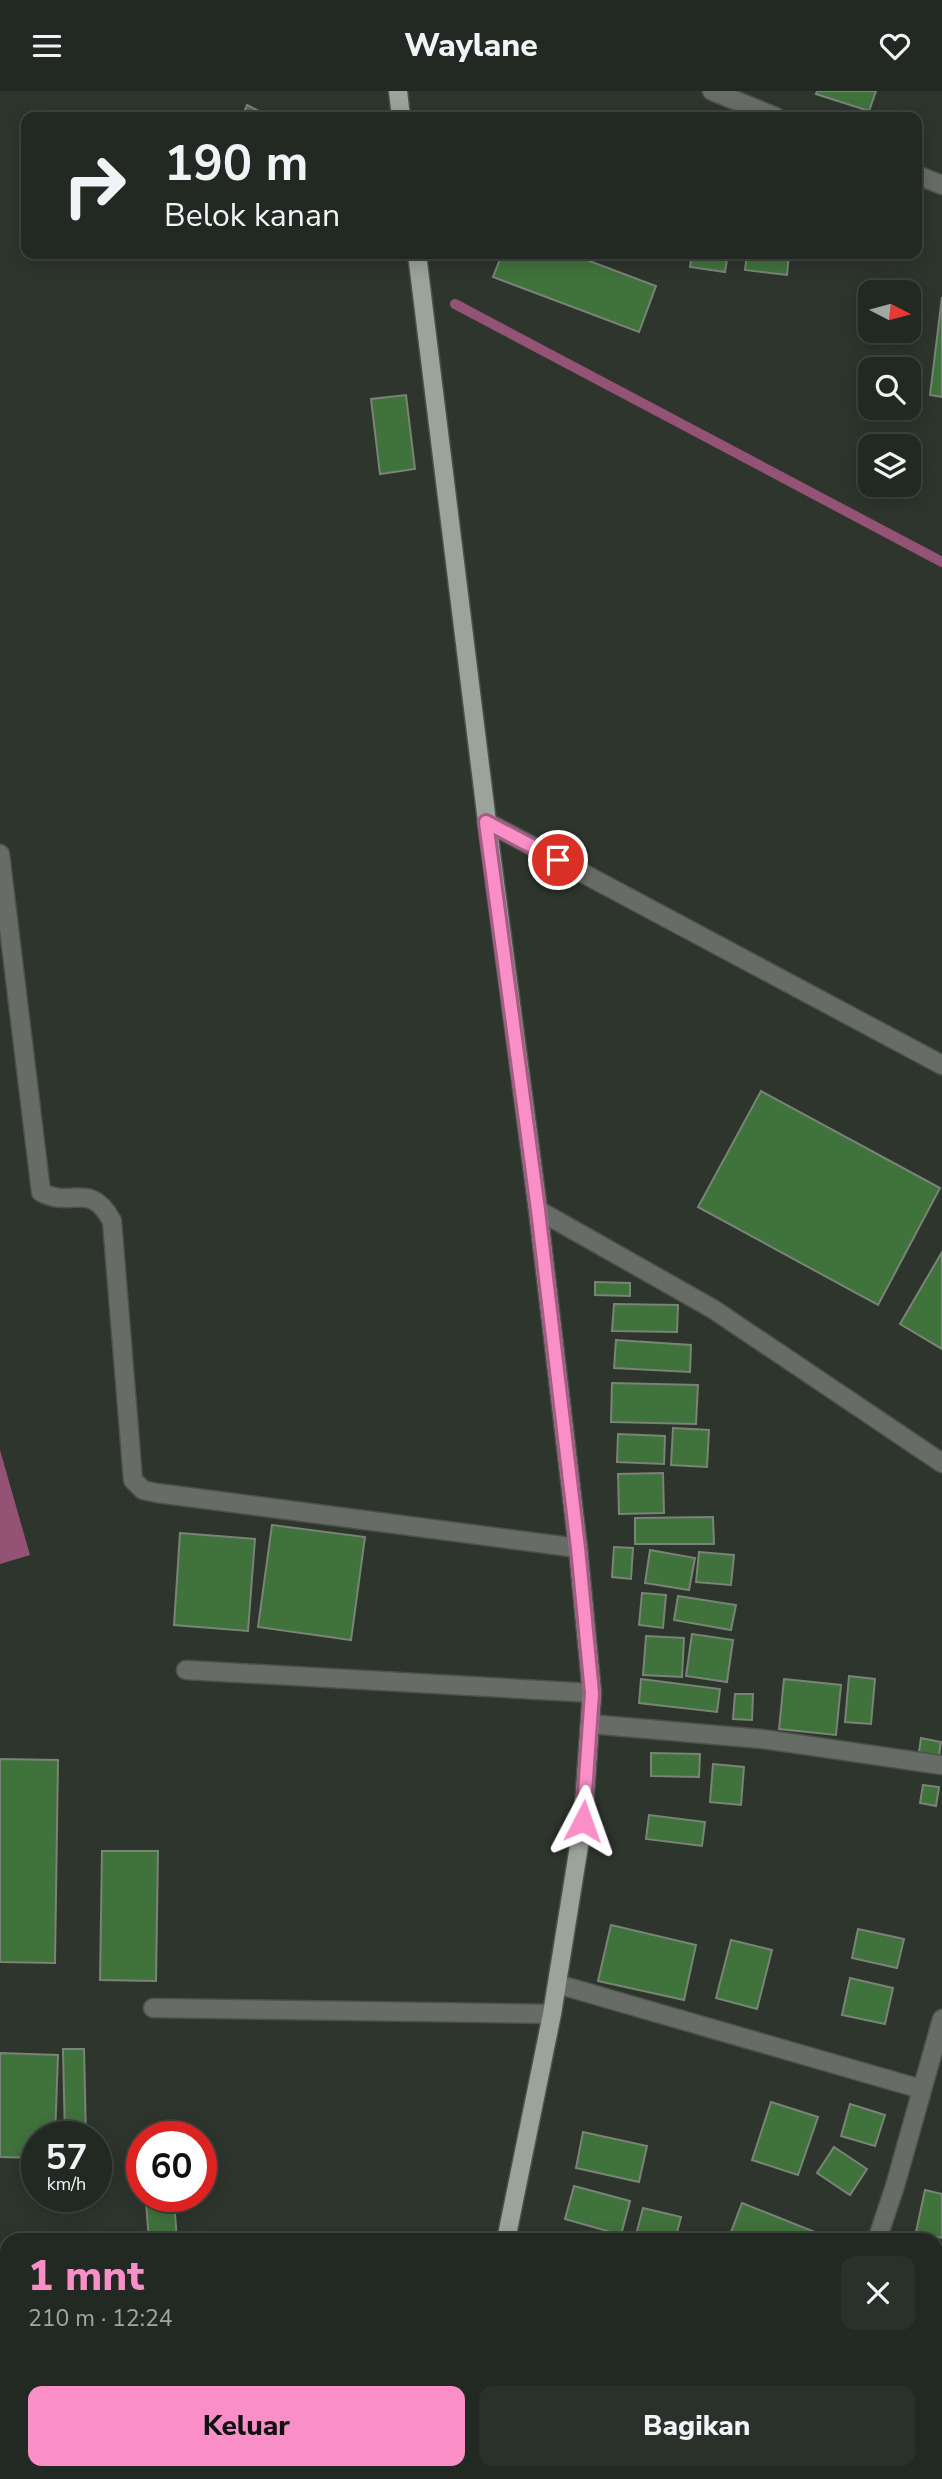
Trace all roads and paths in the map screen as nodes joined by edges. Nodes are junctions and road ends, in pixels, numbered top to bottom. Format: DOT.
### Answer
graph roads {
  1 [pos="398,91"];
  2 [pos="712,91"];
  3 [pos="400,112"];
  4 [pos="764,112"];
  5 [pos="922,177"];
  6 [pos="942,185"];
  7 [pos="419,259"];
  8 [pos="486,822"];
  9 [pos="0,854"];
  10 [pos="942,1065"];
  11 [pos="538,1210"];
  12 [pos="942,1464"];
  13 [pos="578,1548"];
  14 [pos="186,1670"];
  15 [pos="592,1693"];
  16 [pos="590,1724"];
  17 [pos="942,1765"];
  18 [pos="557,1984"];
  19 [pos="153,2008"];
  20 [pos="552,2014"];
  21 [pos="942,2019"];
  22 [pos="921,2089"];
  23 [pos="507,2233"];
  24 [pos="879,2233"];
  1 -- 3 [label="main road"];
  2 -- 4 [label="street"];
  5 -- 6 [label="street"];
  7 -- 8 [label="main road"];
  8 -- 10 [label="street"];
  8 -- 11 [label="main road"];
  9 -- 13 [label="street"];
  11 -- 12 [label="street"];
  11 -- 13 [label="main road"];
  13 -- 15 [label="main road"];
  14 -- 15 [label="street"];
  15 -- 16 [label="main road"];
  16 -- 17 [label="street"];
  16 -- 18 [label="main road"];
  18 -- 20 [label="main road"];
  18 -- 22 [label="street"];
  19 -- 20 [label="street"];
  20 -- 23 [label="main road"];
  21 -- 22 [label="street"];
  22 -- 24 [label="street"];
}
